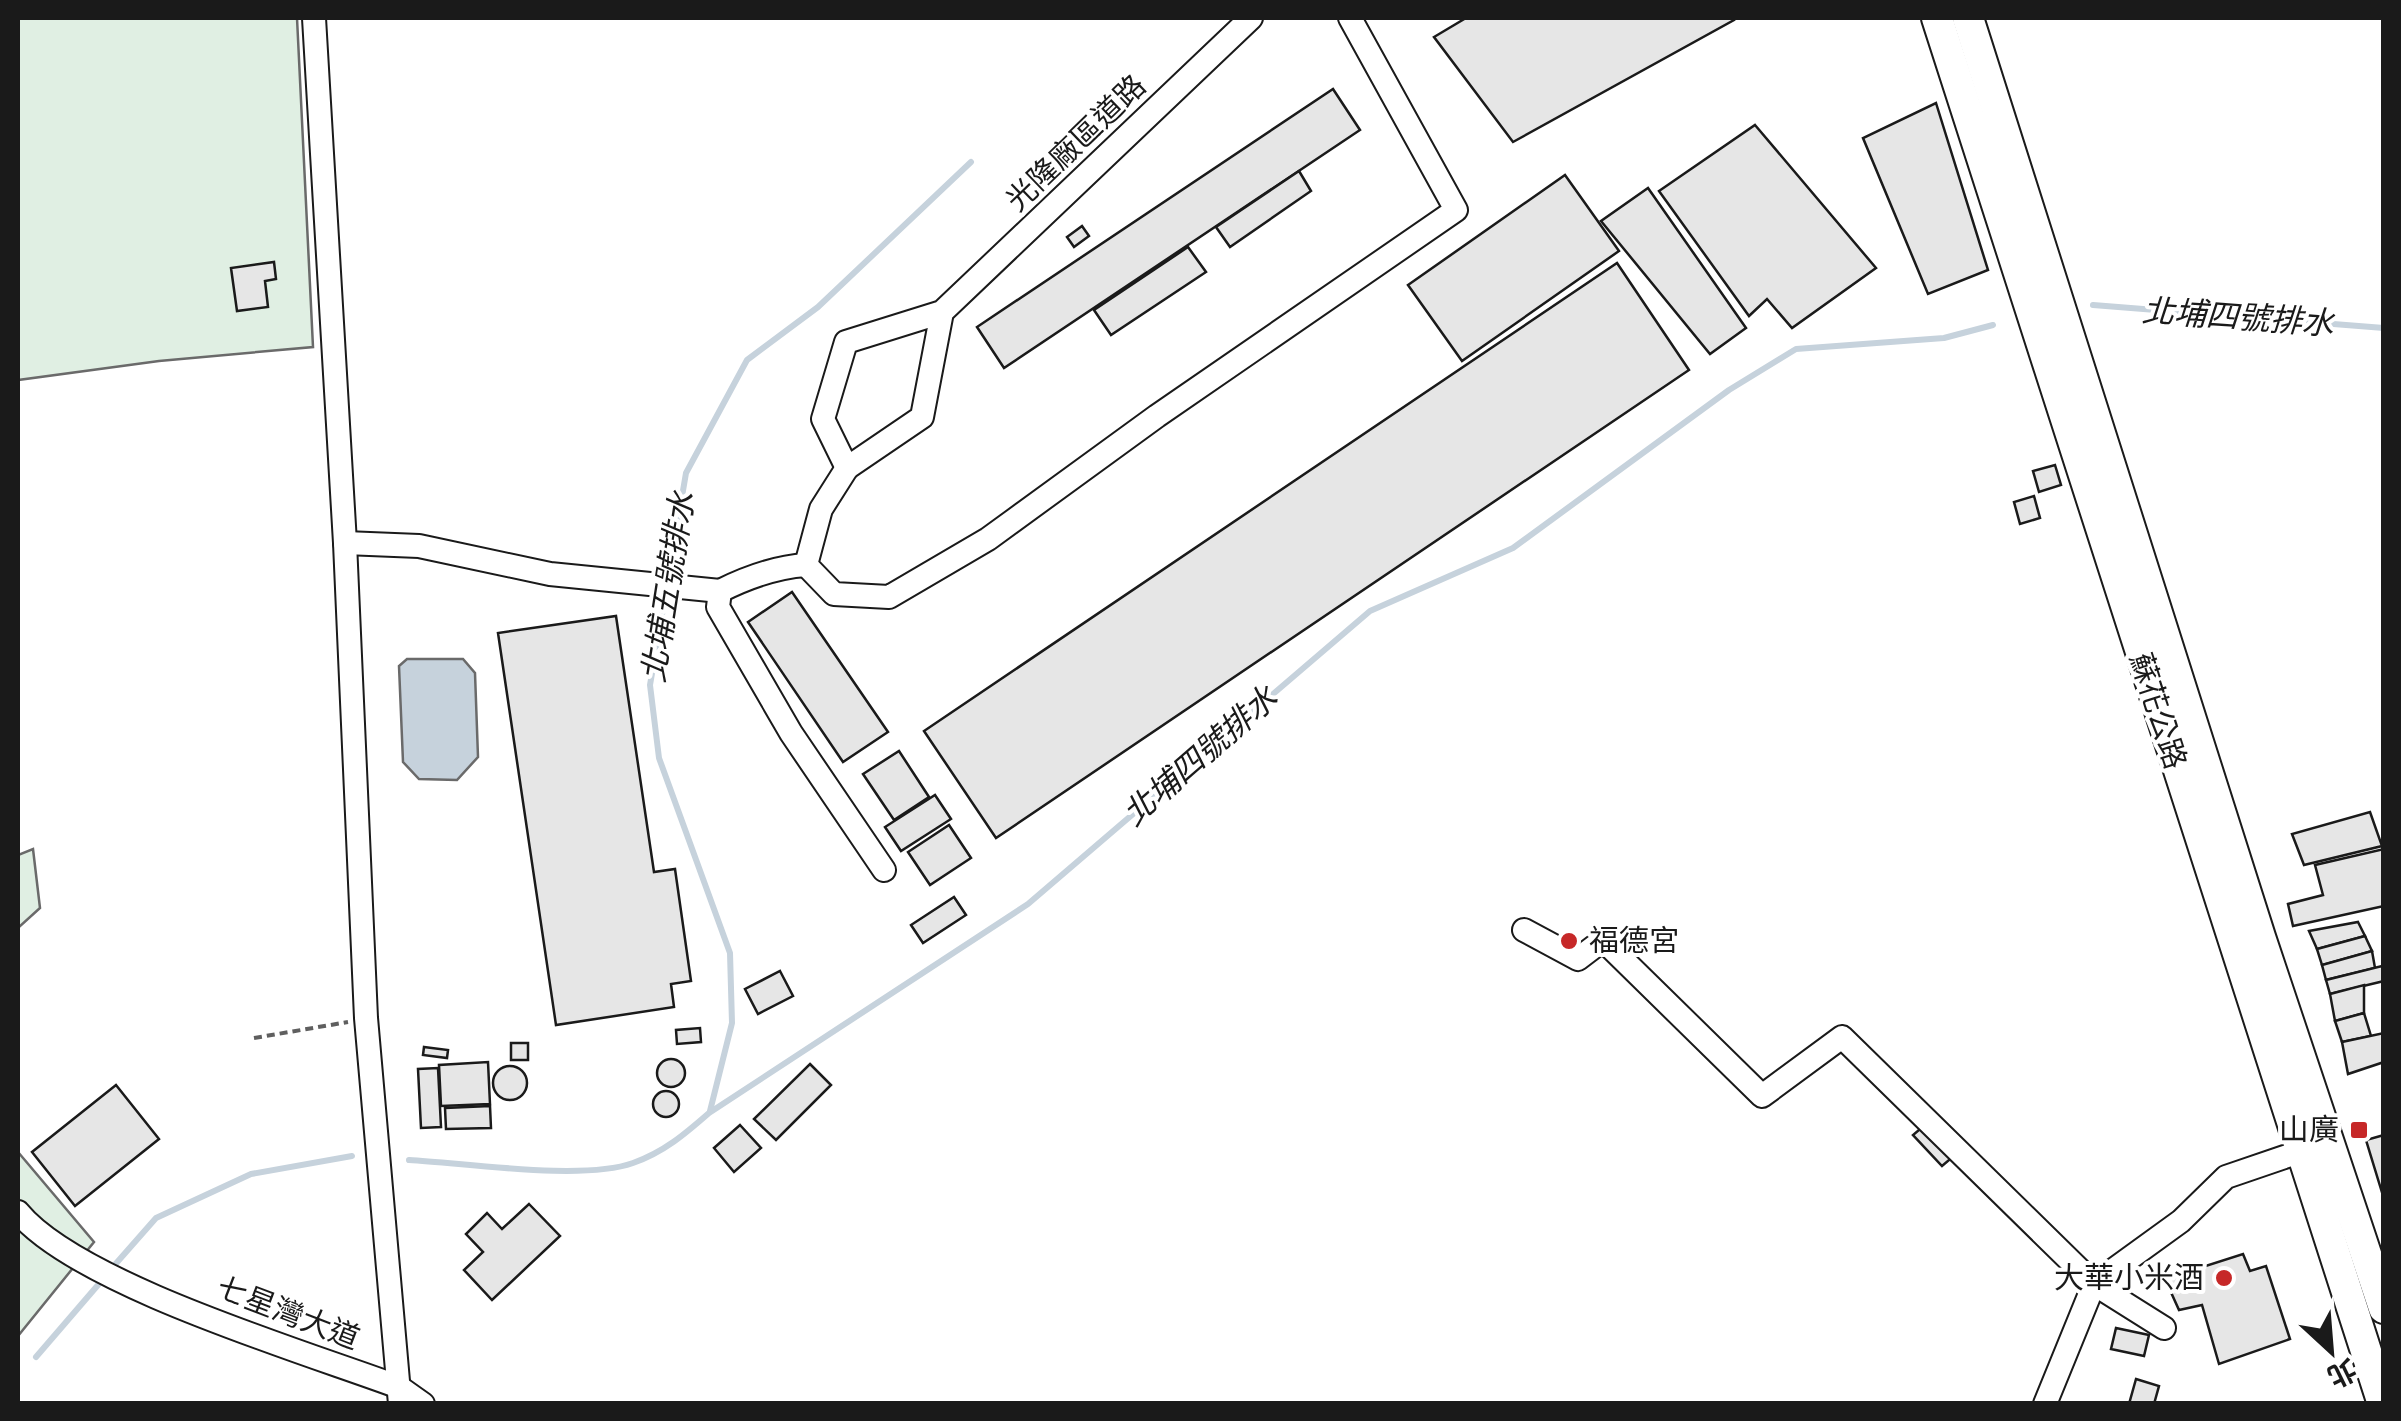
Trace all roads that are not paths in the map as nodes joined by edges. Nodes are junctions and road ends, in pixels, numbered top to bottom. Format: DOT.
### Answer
graph roads {
  1 [pos="314,18"];
  2 [pos="1350,18"];
  3 [pos="1937,18"];
  4 [pos="1968,18"];
  5 [pos="1237,22"];
  6 [pos="942,312"];
  7 [pos="847,468"];
  8 [pos="345,542"];
  9 [pos="806,565"];
  10 [pos="720,592"];
  11 [pos="2219,854"];
  12 [pos="884,870"];
  13 [pos="1524,930"];
  14 [pos="2313,1148"];
  15 [pos="18,1212"];
  16 [pos="2094,1284"];
  17 [pos="2384,1308"];
  18 [pos="2164,1328"];
  19 [pos="400,1395"];
  20 [pos="423,1404"];
  21 [pos="2045,1404"];
  22 [pos="2383,1404"];
  1 -- 8 [label="street"];
  2 -- 9 [label="street"];
  3 -- 11 [label="main road, 蘇花公路"];
  4 -- 11 [label="main road, 蘇花公路"];
  5 -- 6 [label="street, 光隆廠區道路"];
  6 -- 7 [label="street"];
  6 -- 7 [label="street, 光隆廠區道路"];
  7 -- 9 [label="street"];
  8 -- 10 [label="street"];
  8 -- 19 [label="street"];
  9 -- 10 [label="street"];
  10 -- 12 [label="street"];
  11 -- 14 [label="main road, 蘇花公路"];
  13 -- 16 [label="street"];
  14 -- 16 [label="street"];
  14 -- 17 [label="main road, 蘇花公路"];
  14 -- 22 [label="main road, 蘇花公路"];
  15 -- 19 [label="street, 七星灣大道"];
  16 -- 18 [label="street"];
  16 -- 21 [label="street"];
  19 -- 20 [label="street, 七星灣大道"];
}
